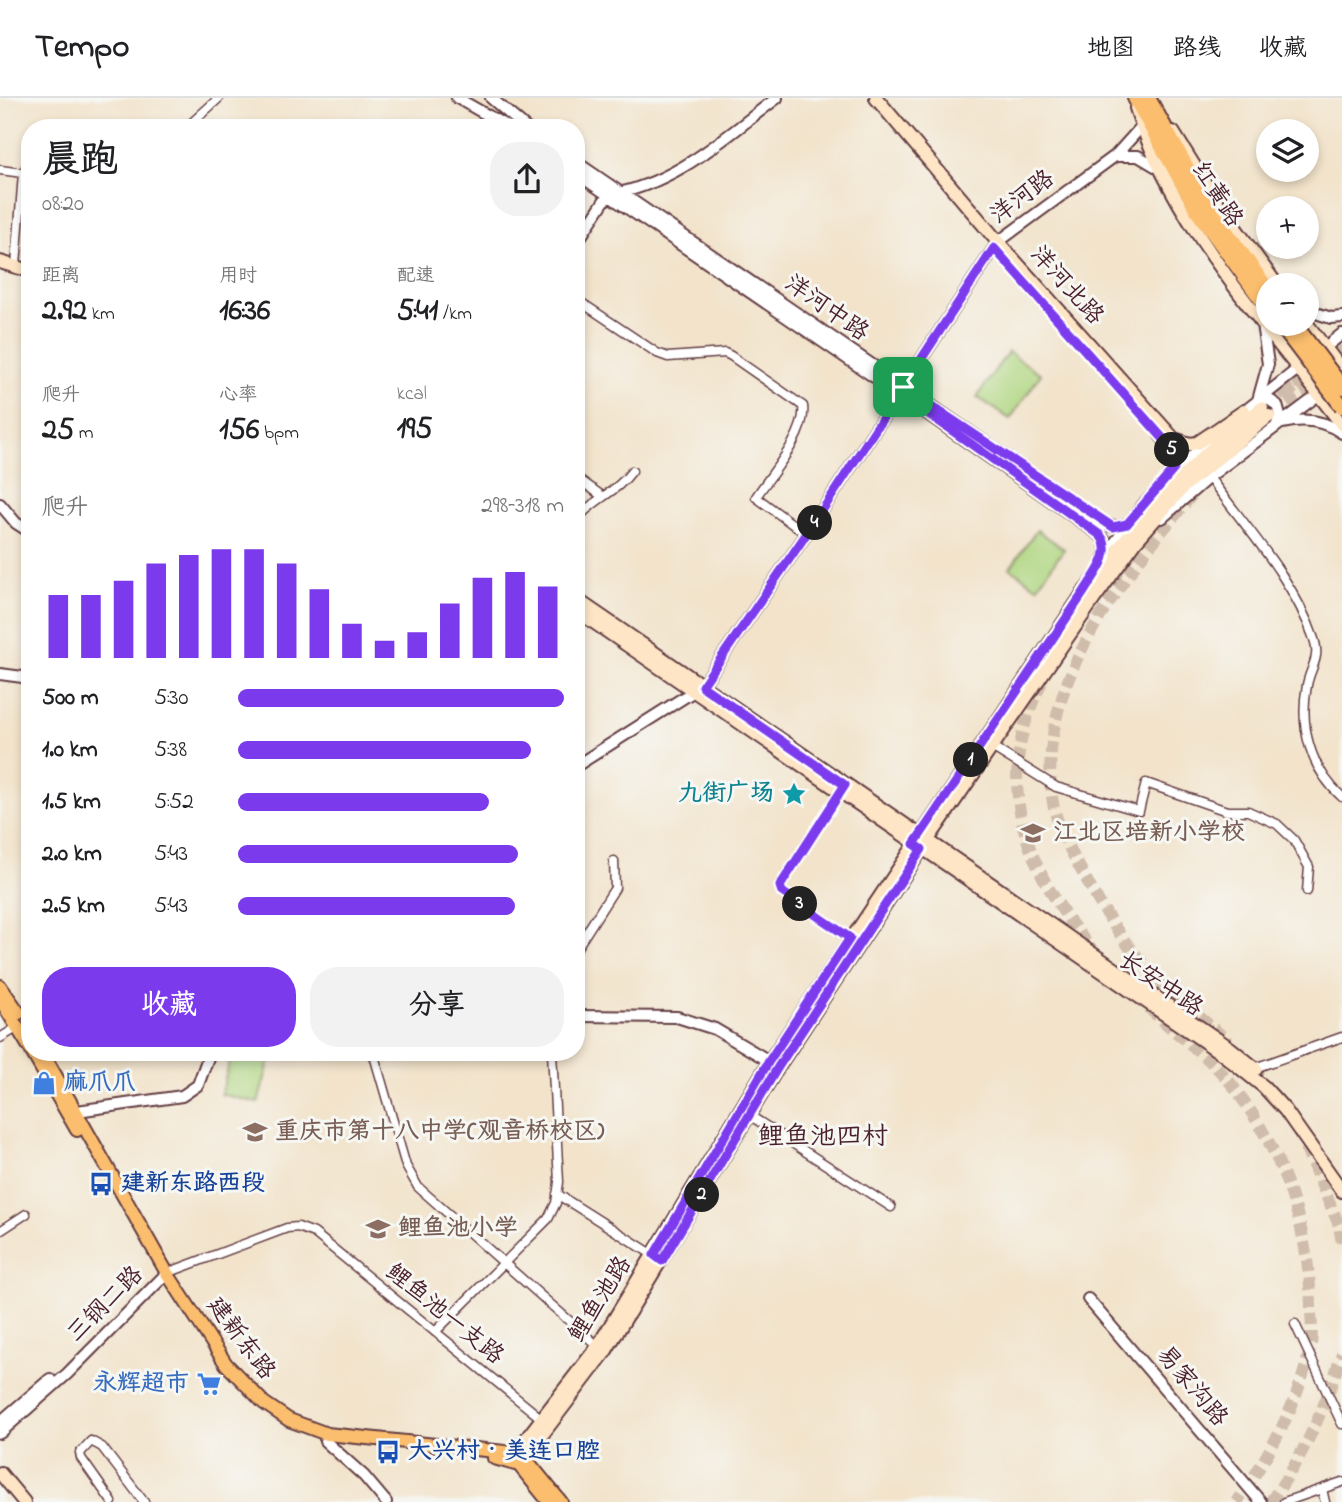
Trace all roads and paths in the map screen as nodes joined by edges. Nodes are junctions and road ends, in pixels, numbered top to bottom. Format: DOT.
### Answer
graph roads {
  1 [pos="219,98"];
  2 [pos="457,98"];
  3 [pos="470,98"];
  4 [pos="482,98"];
  5 [pos="491,98"];
  6 [pos="778,98"];
  7 [pos="866,98"];
  8 [pos="876,98"];
  9 [pos="1134,98"];
  10 [pos="1149,98"];
  11 [pos="196,119"];
  12 [pos="499,119"];
  13 [pos="502,119"];
  14 [pos="505,119"];
  15 [pos="507,119"];
  16 [pos="1142,126"];
  17 [pos="1115,156"];
  18 [pos="1169,163"];
  19 [pos="585,168"];
  20 [pos="0,170"];
  21 [pos="21,173"];
  22 [pos="585,179"];
  23 [pos="620,193"];
  24 [pos="608,195"];
  25 [pos="21,200"];
  26 [pos="585,230"];
  27 [pos="996,245"];
  28 [pos="0,262"];
  29 [pos="16,266"];
  30 [pos="21,268"];
  31 [pos="1256,273"];
  32 [pos="1268,273"];
  33 [pos="1256,301"];
  34 [pos="585,305"];
  35 [pos="1319,314"];
  36 [pos="1342,317"];
  37 [pos="1342,334"];
  38 [pos="1268,336"];
  39 [pos="1279,336"];
  40 [pos="1289,336"];
  41 [pos="1303,336"];
  42 [pos="1316,336"];
  43 [pos="1325,347"];
  44 [pos="1299,368"];
  45 [pos="1342,370"];
  46 [pos="1342,378"];
  47 [pos="1342,387"];
  48 [pos="901,390"];
  49 [pos="1319,394"];
  50 [pos="1342,406"];
  51 [pos="1244,411"];
  52 [pos="1266,412"];
  53 [pos="1342,425"];
  54 [pos="1342,433"];
  55 [pos="632,471"];
  56 [pos="1209,478"];
  57 [pos="1168,479"];
  58 [pos="585,484"];
  59 [pos="602,496"];
  60 [pos="0,504"];
  61 [pos="585,509"];
  62 [pos="1127,524"];
  63 [pos="21,526"];
  64 [pos="807,535"];
  65 [pos="1136,541"];
  66 [pos="1106,554"];
  67 [pos="1084,592"];
  68 [pos="585,606"];
  69 [pos="585,616"];
  70 [pos="0,674"];
  71 [pos="21,677"];
  72 [pos="698,690"];
  73 [pos="992,747"];
  74 [pos="585,760"];
  75 [pos="842,789"];
  76 [pos="1342,797"];
  77 [pos="920,842"];
  78 [pos="614,860"];
  79 [pos="1307,891"];
  80 [pos="585,935"];
  81 [pos="850,938"];
  82 [pos="0,986"];
  83 [pos="0,999"];
  84 [pos="585,1016"];
  85 [pos="21,1022"];
  86 [pos="21,1025"];
  87 [pos="21,1030"];
  88 [pos="1342,1037"];
  89 [pos="0,1038"];
  90 [pos="38,1061"];
  91 [pos="46,1061"];
  92 [pos="207,1061"];
  93 [pos="376,1061"];
  94 [pos="552,1061"];
  95 [pos="774,1064"];
  96 [pos="1250,1069"];
  97 [pos="71,1112"];
  98 [pos="749,1115"];
  99 [pos="1342,1179"];
  100 [pos="1342,1191"];
  101 [pos="557,1194"];
  102 [pos="891,1207"];
  103 [pos="26,1214"];
  104 [pos="0,1231"];
  105 [pos="658,1258"];
  106 [pos="503,1265"];
  107 [pos="162,1275"];
  108 [pos="1088,1299"];
  109 [pos="1295,1324"];
  110 [pos="435,1332"];
  111 [pos="602,1349"];
  112 [pos="542,1419"];
  113 [pos="0,1422"];
  114 [pos="1342,1424"];
  115 [pos="0,1433"];
  116 [pos="326,1441"];
  117 [pos="517,1459"];
  118 [pos="0,1474"];
  119 [pos="1342,1482"];
  120 [pos="0,1484"];
  121 [pos="1322,1489"];
  122 [pos="15,1502"];
  123 [pos="24,1502"];
  124 [pos="112,1502"];
  125 [pos="144,1502"];
  126 [pos="386,1502"];
  127 [pos="550,1502"];
  128 [pos="561,1502"];
  129 [pos="1261,1502"];
  130 [pos="1284,1502"];
  131 [pos="1325,1502"];
  1 -- 11 [label="street"];
  2 -- 12 [label="street"];
  3 -- 13 [label="street"];
  4 -- 14 [label="street"];
  5 -- 15 [label="street"];
  6 -- 23 [label="street"];
  7 -- 27 [label="main road, 洋河北路"];
  8 -- 27 [label="main road, 洋河北路"];
  9 -- 16 [label="main road"];
  9 -- 18 [label="highway, 红黄路"];
  10 -- 18 [label="highway, 红黄路"];
  10 -- 32 [label="main road"];
  16 -- 17 [label="street, 洋河路"];
  16 -- 18 [label="main road"];
  17 -- 18 [label="street"];
  17 -- 27 [label="street, 洋河路"];
  18 -- 31 [label="highway, 红黄路"];
  18 -- 33 [label="highway, 红黄路"];
  19 -- 23 [label="street, 洋河中路"];
  20 -- 21 [label="street"];
  22 -- 24 [label="street, 洋河中路"];
  23 -- 24 [label="street"];
  23 -- 48 [label="street, 洋河中路"];
  24 -- 26 [label="street"];
  24 -- 48 [label="street, 洋河中路"];
  25 -- 29 [label="street"];
  27 -- 48 [label="street, 洋河路"];
  27 -- 51 [label="main road, 洋河北路"];
  27 -- 57 [label="main road, 洋河北路"];
  28 -- 29 [label="main road"];
  29 -- 30 [label="main road"];
  34 -- 64 [label="street"];
  35 -- 36 [label="street"];
  37 -- 43 [label="street"];
  38 -- 52 [label="street"];
  39 -- 44 [label="main road"];
  40 -- 50 [label="highway, bridge"];
  41 -- 47 [label="highway, bridge"];
  42 -- 43 [label="main road"];
  43 -- 44 [label="street"];
  43 -- 45 [label="main road"];
  44 -- 49 [label="main road"];
  44 -- 52 [label="street"];
  46 -- 49 [label="street"];
  48 -- 62 [label="street, 洋河中路"];
  48 -- 64 [label="street, 洋河路"];
  48 -- 66 [label="street, 洋河中路"];
  49 -- 52 [label="street"];
  49 -- 53 [label="main road"];
  51 -- 52 [label="street"];
  51 -- 57 [label="street"];
  52 -- 54 [label="street"];
  52 -- 56 [label="street"];
  52 -- 65 [label="main road"];
  52 -- 67 [label="main road"];
  55 -- 59 [label="street"];
  56 -- 65 [label="street"];
  56 -- 76 [label="street"];
  57 -- 62 [label="street"];
  58 -- 59 [label="street"];
  59 -- 61 [label="street"];
  60 -- 63 [label="street"];
  62 -- 66 [label="street"];
  64 -- 72 [label="street, 洋河路"];
  65 -- 73 [label="main road"];
  66 -- 67 [label="street"];
  67 -- 77 [label="main road"];
  68 -- 72 [label="main road"];
  69 -- 72 [label="main road"];
  70 -- 71 [label="street"];
  72 -- 74 [label="street, 洋河路"];
  72 -- 75 [label="main road, 长安中路"];
  73 -- 77 [label="main road"];
  73 -- 79 [label="street"];
  75 -- 77 [label="main road, 长安中路"];
  75 -- 81 [label="street"];
  77 -- 81 [label="main road, 鲤鱼池路"];
  77 -- 95 [label="main road, 鲤鱼池路"];
  77 -- 96 [label="main road, 长安中路"];
  78 -- 80 [label="street"];
  81 -- 95 [label="main road, 鲤鱼池路"];
  82 -- 85 [label="main road, 建新东路"];
  83 -- 86 [label="main road, 建新东路"];
  84 -- 95 [label="street"];
  87 -- 89 [label="street"];
  88 -- 96 [label="street"];
  90 -- 97 [label="main road, 建新东路"];
  91 -- 97 [label="main road, 建新东路"];
  92 -- 97 [label="street"];
  93 -- 106 [label="street"];
  94 -- 101 [label="street"];
  95 -- 98 [label="main road, 鲤鱼池路"];
  95 -- 105 [label="main road, 鲤鱼池路"];
  96 -- 99 [label="main road, 长安中路"];
  96 -- 100 [label="main road, 长安中路"];
  97 -- 107 [label="main road, 建新东路"];
  98 -- 102 [label="street"];
  98 -- 105 [label="main road, 鲤鱼池路"];
  101 -- 105 [label="street"];
  101 -- 106 [label="street"];
  103 -- 104 [label="street"];
  105 -- 111 [label="main road, 鲤鱼池路"];
  106 -- 110 [label="street"];
  106 -- 111 [label="street"];
  107 -- 110 [label="street, 鲤鱼池一支路"];
  107 -- 113 [label="street, 三钢二路"];
  107 -- 115 [label="street, 三钢二路"];
  107 -- 116 [label="main road, 建新东路"];
  107 -- 117 [label="main road, 建新东路"];
  108 -- 129 [label="street, 易家沟路"];
  109 -- 114 [label="street"];
  110 -- 112 [label="street, 鲤鱼池一支路"];
  111 -- 112 [label="main road, 鲤鱼池路"];
  111 -- 117 [label="main road, 鲤鱼池路"];
  112 -- 117 [label="main road, 鲤鱼池路"];
  116 -- 117 [label="main road, 建新东路"];
  116 -- 126 [label="street"];
  117 -- 127 [label="main road"];
  117 -- 128 [label="main road"];
  118 -- 123 [label="main road"];
  119 -- 121 [label="street"];
  120 -- 122 [label="main road"];
  121 -- 130 [label="street"];
  121 -- 131 [label="street"];
  124 -- 125 [label="street"];
}
